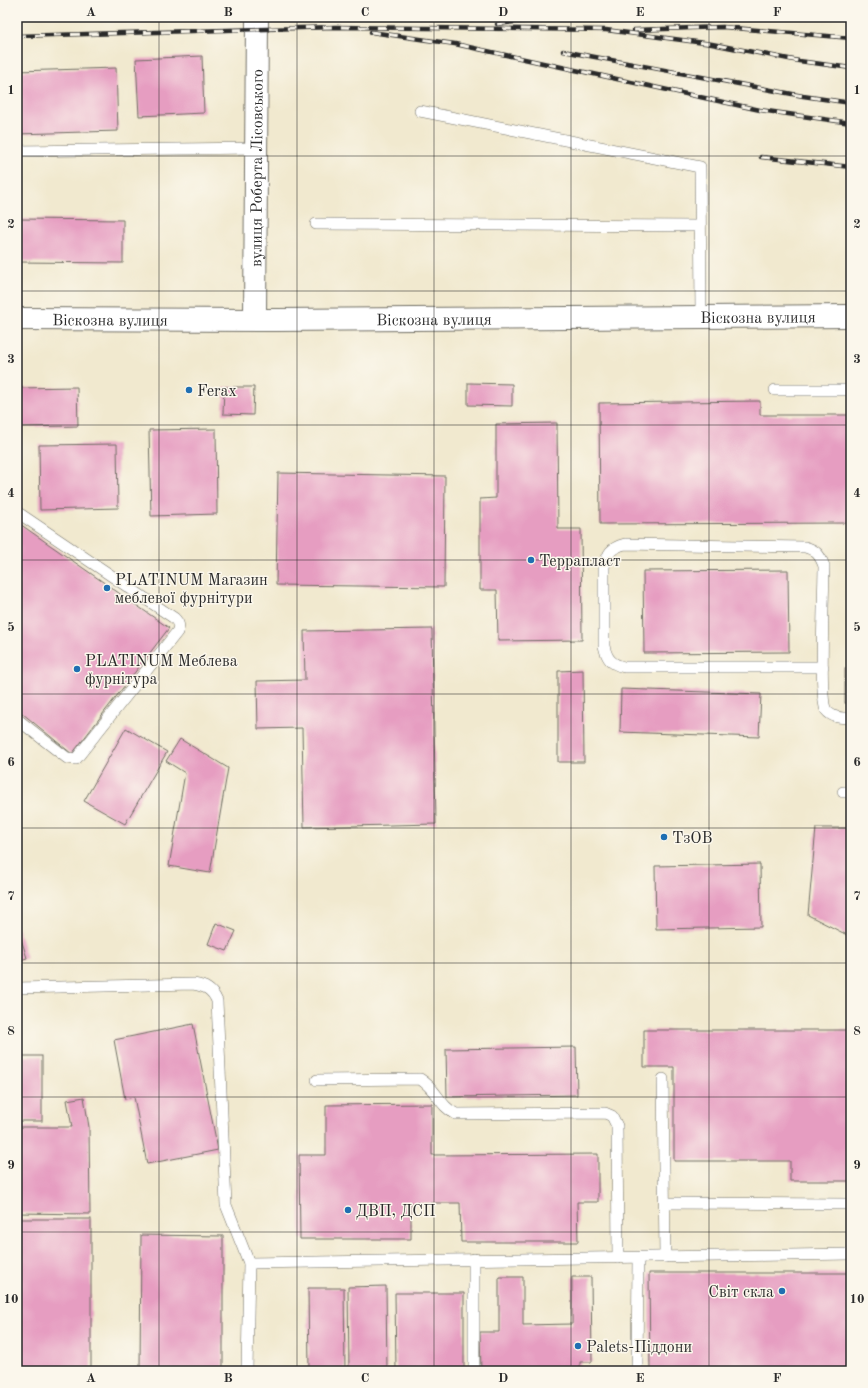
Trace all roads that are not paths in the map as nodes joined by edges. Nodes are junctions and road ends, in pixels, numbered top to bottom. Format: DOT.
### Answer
graph roads {
  1 [pos="257,17"];
  2 [pos="420,111"];
  3 [pos="256,148"];
  4 [pos="17,151"];
  5 [pos="316,224"];
  6 [pos="700,226"];
  7 [pos="851,316"];
  8 [pos="701,317"];
  9 [pos="17,319"];
  10 [pos="255,319"];
  11 [pos="775,390"];
  12 [pos="851,390"];
  13 [pos="17,512"];
  14 [pos="823,667"];
  15 [pos="851,718"];
  16 [pos="17,719"];
  17 [pos="17,988"];
  18 [pos="663,1079"];
  19 [pos="317,1080"];
  20 [pos="665,1203"];
  21 [pos="848,1204"];
  22 [pos="851,1254"];
  23 [pos="665,1257"];
  24 [pos="618,1258"];
  25 [pos="638,1258"];
  26 [pos="474,1259"];
  27 [pos="249,1263"];
  28 [pos="247,1371"];
  29 [pos="474,1371"];
  30 [pos="637,1371"];
  1 -- 3 [label="street, вулиця Роберта Лісовського"];
  2 -- 6 [label="lane"];
  3 -- 4 [label="lane"];
  3 -- 10 [label="street, вулиця Роберта Лісовського"];
  5 -- 6 [label="lane"];
  6 -- 8 [label="lane"];
  7 -- 8 [label="street, Віскозна вулиця"];
  8 -- 10 [label="street, Віскозна вулиця"];
  9 -- 10 [label="street, Віскозна вулиця"];
  11 -- 12 [label="lane"];
  13 -- 16 [label="lane"];
  14 -- 14 [label="lane"];
  14 -- 15 [label="lane"];
  17 -- 27 [label="lane"];
  18 -- 20 [label="lane"];
  19 -- 24 [label="lane"];
  20 -- 21 [label="lane"];
  20 -- 23 [label="lane"];
  22 -- 23 [label="lane"];
  23 -- 25 [label="lane"];
  24 -- 25 [label="lane"];
  24 -- 26 [label="lane"];
  25 -- 30 [label="lane"];
  26 -- 27 [label="lane"];
  26 -- 29 [label="lane"];
  27 -- 28 [label="lane"];
}
